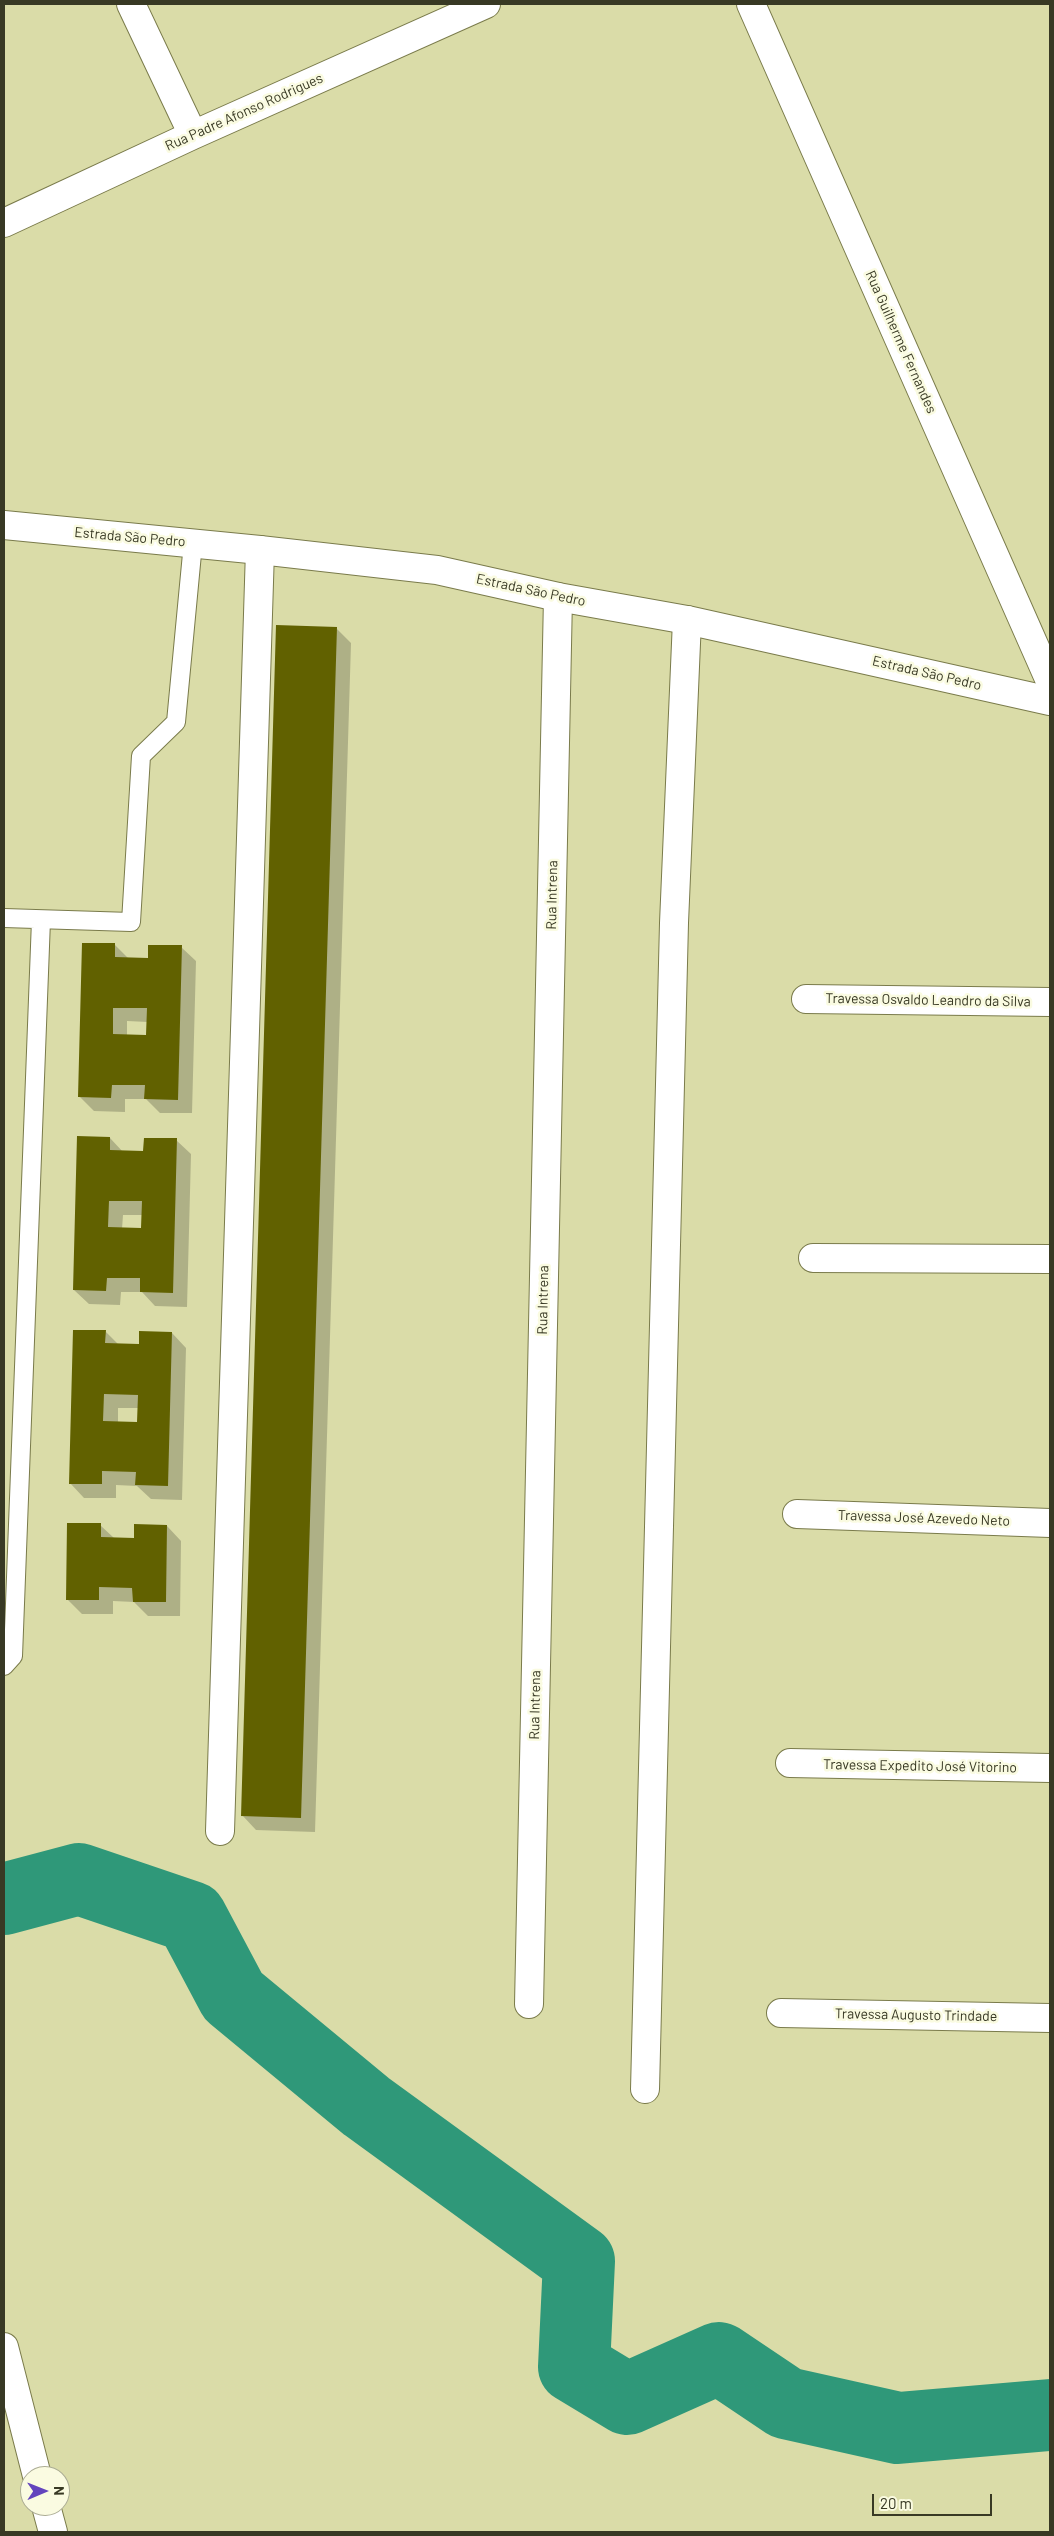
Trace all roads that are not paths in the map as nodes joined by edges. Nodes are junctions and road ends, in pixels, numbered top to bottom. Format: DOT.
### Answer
graph roads {
  1 [pos="131,4"];
  2 [pos="486,4"];
  3 [pos="751,4"];
  4 [pos="193,135"];
  5 [pos="4,223"];
  6 [pos="4,525"];
  7 [pos="192,543"];
  8 [pos="260,550"];
  9 [pos="558,597"];
  10 [pos="687,620"];
  11 [pos="1050,681"];
  12 [pos="1050,701"];
  13 [pos="4,918"];
  14 [pos="41,920"];
  15 [pos="806,998"];
  16 [pos="1050,1002"];
  17 [pos="813,1258"];
  18 [pos="1050,1259"];
  19 [pos="797,1514"];
  20 [pos="1050,1523"];
  21 [pos="4,1666"];
  22 [pos="790,1764"];
  23 [pos="1050,1768"];
  24 [pos="220,1831"];
  25 [pos="529,2004"];
  26 [pos="781,2013"];
  27 [pos="1050,2018"];
  28 [pos="645,2089"];
  29 [pos="4,2347"];
  30 [pos="34,2466"];
  31 [pos="49,2516"];
  32 [pos="53,2532"];
  1 -- 4 [label="street"];
  2 -- 4 [label="street, Rua Padre Afonso Rodrigues"];
  3 -- 11 [label="street, Rua Guilherme Fernandes"];
  4 -- 5 [label="street, Rua Padre Afonso Rodrigues"];
  6 -- 7 [label="street, Estrada São Pedro"];
  7 -- 8 [label="street, Estrada São Pedro"];
  7 -- 14 [label="lane"];
  8 -- 9 [label="street, Estrada São Pedro"];
  8 -- 24 [label="street"];
  9 -- 10 [label="street, Estrada São Pedro"];
  9 -- 25 [label="street, Rua Intrena"];
  10 -- 12 [label="street, Estrada São Pedro"];
  10 -- 28 [label="street"];
  13 -- 14 [label="lane"];
  14 -- 21 [label="lane"];
  15 -- 16 [label="street, Travessa Osvaldo Leandro da Silva"];
  17 -- 18 [label="street"];
  19 -- 20 [label="street, Travessa José Azevedo Neto"];
  22 -- 23 [label="street, Travessa Expedito José Vitorino"];
  26 -- 27 [label="street, Travessa Augusto Trindade"];
  29 -- 30 [label="street"];
  31 -- 32 [label="street"];
}
